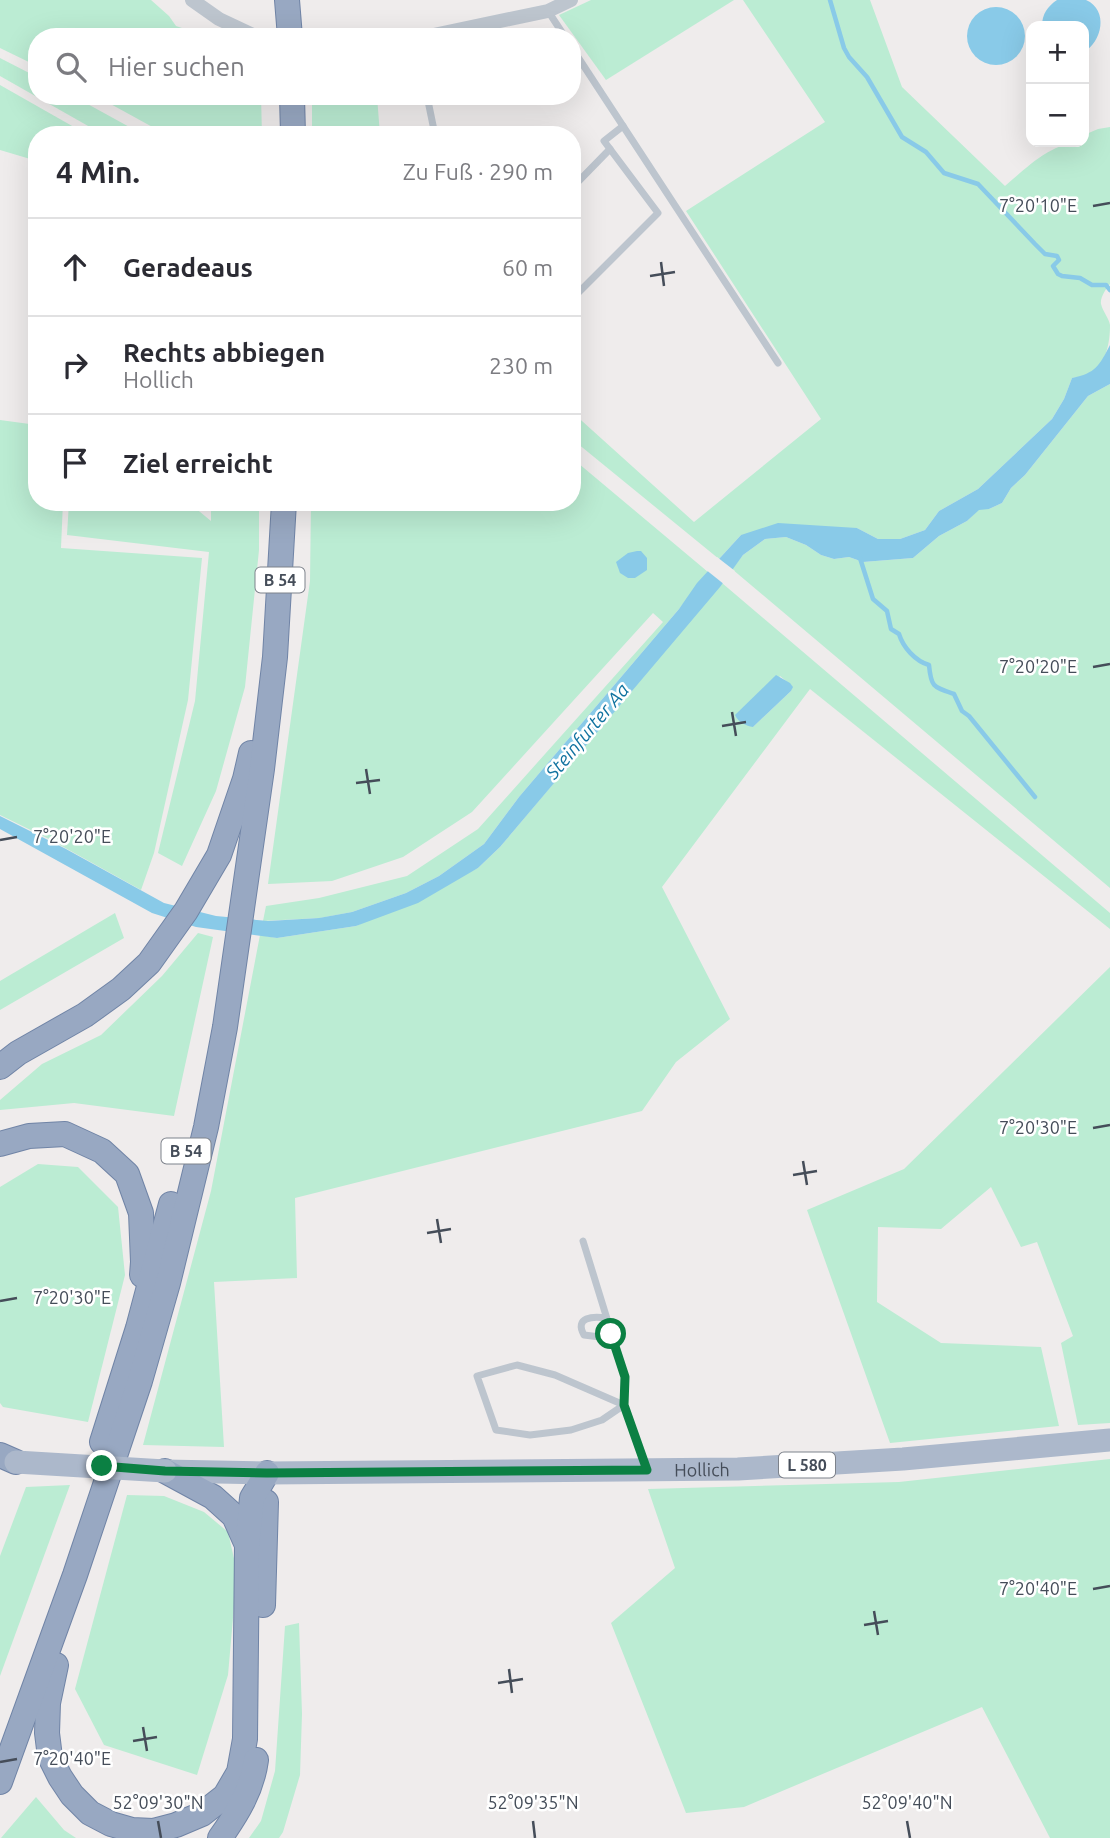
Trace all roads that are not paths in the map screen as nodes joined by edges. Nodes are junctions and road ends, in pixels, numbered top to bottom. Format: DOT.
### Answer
graph roads {
  1 [pos="192,0"];
  2 [pos="571,0"];
  3 [pos="288,5"];
  4 [pos="548,11"];
  5 [pos="238,28"];
  6 [pos="289,28"];
  7 [pos="467,28"];
  8 [pos="559,28"];
  9 [pos="581,62"];
  10 [pos="292,105"];
  11 [pos="429,105"];
  12 [pos="293,126"];
  13 [pos="433,126"];
  14 [pos="623,126"];
  15 [pos="610,149"];
  16 [pos="581,179"];
  17 [pos="581,290"];
  18 [pos="778,363"];
  19 [pos="283,511"];
  20 [pos="275,657"];
  21 [pos="232,974"];
  22 [pos="0,1067"];
  23 [pos="0,1144"];
  24 [pos="583,1241"];
  25 [pos="606,1318"];
  26 [pos="138,1328"];
  27 [pos="611,1334"];
  28 [pos="624,1405"];
  29 [pos="1110,1440"];
  30 [pos="5,1459"];
  31 [pos="647,1470"];
  32 [pos="165,1471"];
  33 [pos="267,1473"];
  34 [pos="247,1546"];
  35 [pos="75,1575"];
  36 [pos="0,1739"];
  37 [pos="0,1782"];
  38 [pos="220,1838"];
  1 -- 5 [label="street"];
  2 -- 4 [label="street"];
  3 -- 6 [label="highway"];
  4 -- 7 [label="street"];
  4 -- 8 [label="lane"];
  9 -- 14 [label="lane"];
  10 -- 12 [label="highway"];
  11 -- 13 [label="lane"];
  14 -- 15 [label="lane"];
  14 -- 18 [label="lane"];
  15 -- 16 [label="lane"];
  15 -- 17 [label="lane"];
  19 -- 20 [label="highway, B 54"];
  20 -- 21 [label="highway, B 54"];
  20 -- 22 [label="highway"];
  21 -- 26 [label="highway, B 54"];
  21 -- 35 [label="highway, B 54"];
  23 -- 26 [label="highway"];
  24 -- 25 [label="lane"];
  25 -- 27 [label="lane"];
  25 -- 27 [label="lane"];
  26 -- 36 [label="highway, B 54"];
  27 -- 28 [label="lane"];
  28 -- 28 [label="lane"];
  28 -- 31 [label="lane"];
  29 -- 31 [label="main road, Hollich / L 580"];
  30 -- 32 [label="main road, Hollich / L 580, bridge"];
  31 -- 33 [label="main road, Hollich / L 580"];
  32 -- 33 [label="main road, Hollich / L 580"];
  32 -- 34 [label="highway"];
  33 -- 34 [label="highway"];
  33 -- 38 [label="highway"];
  34 -- 35 [label="highway"];
  35 -- 37 [label="highway, B 54"];
}
